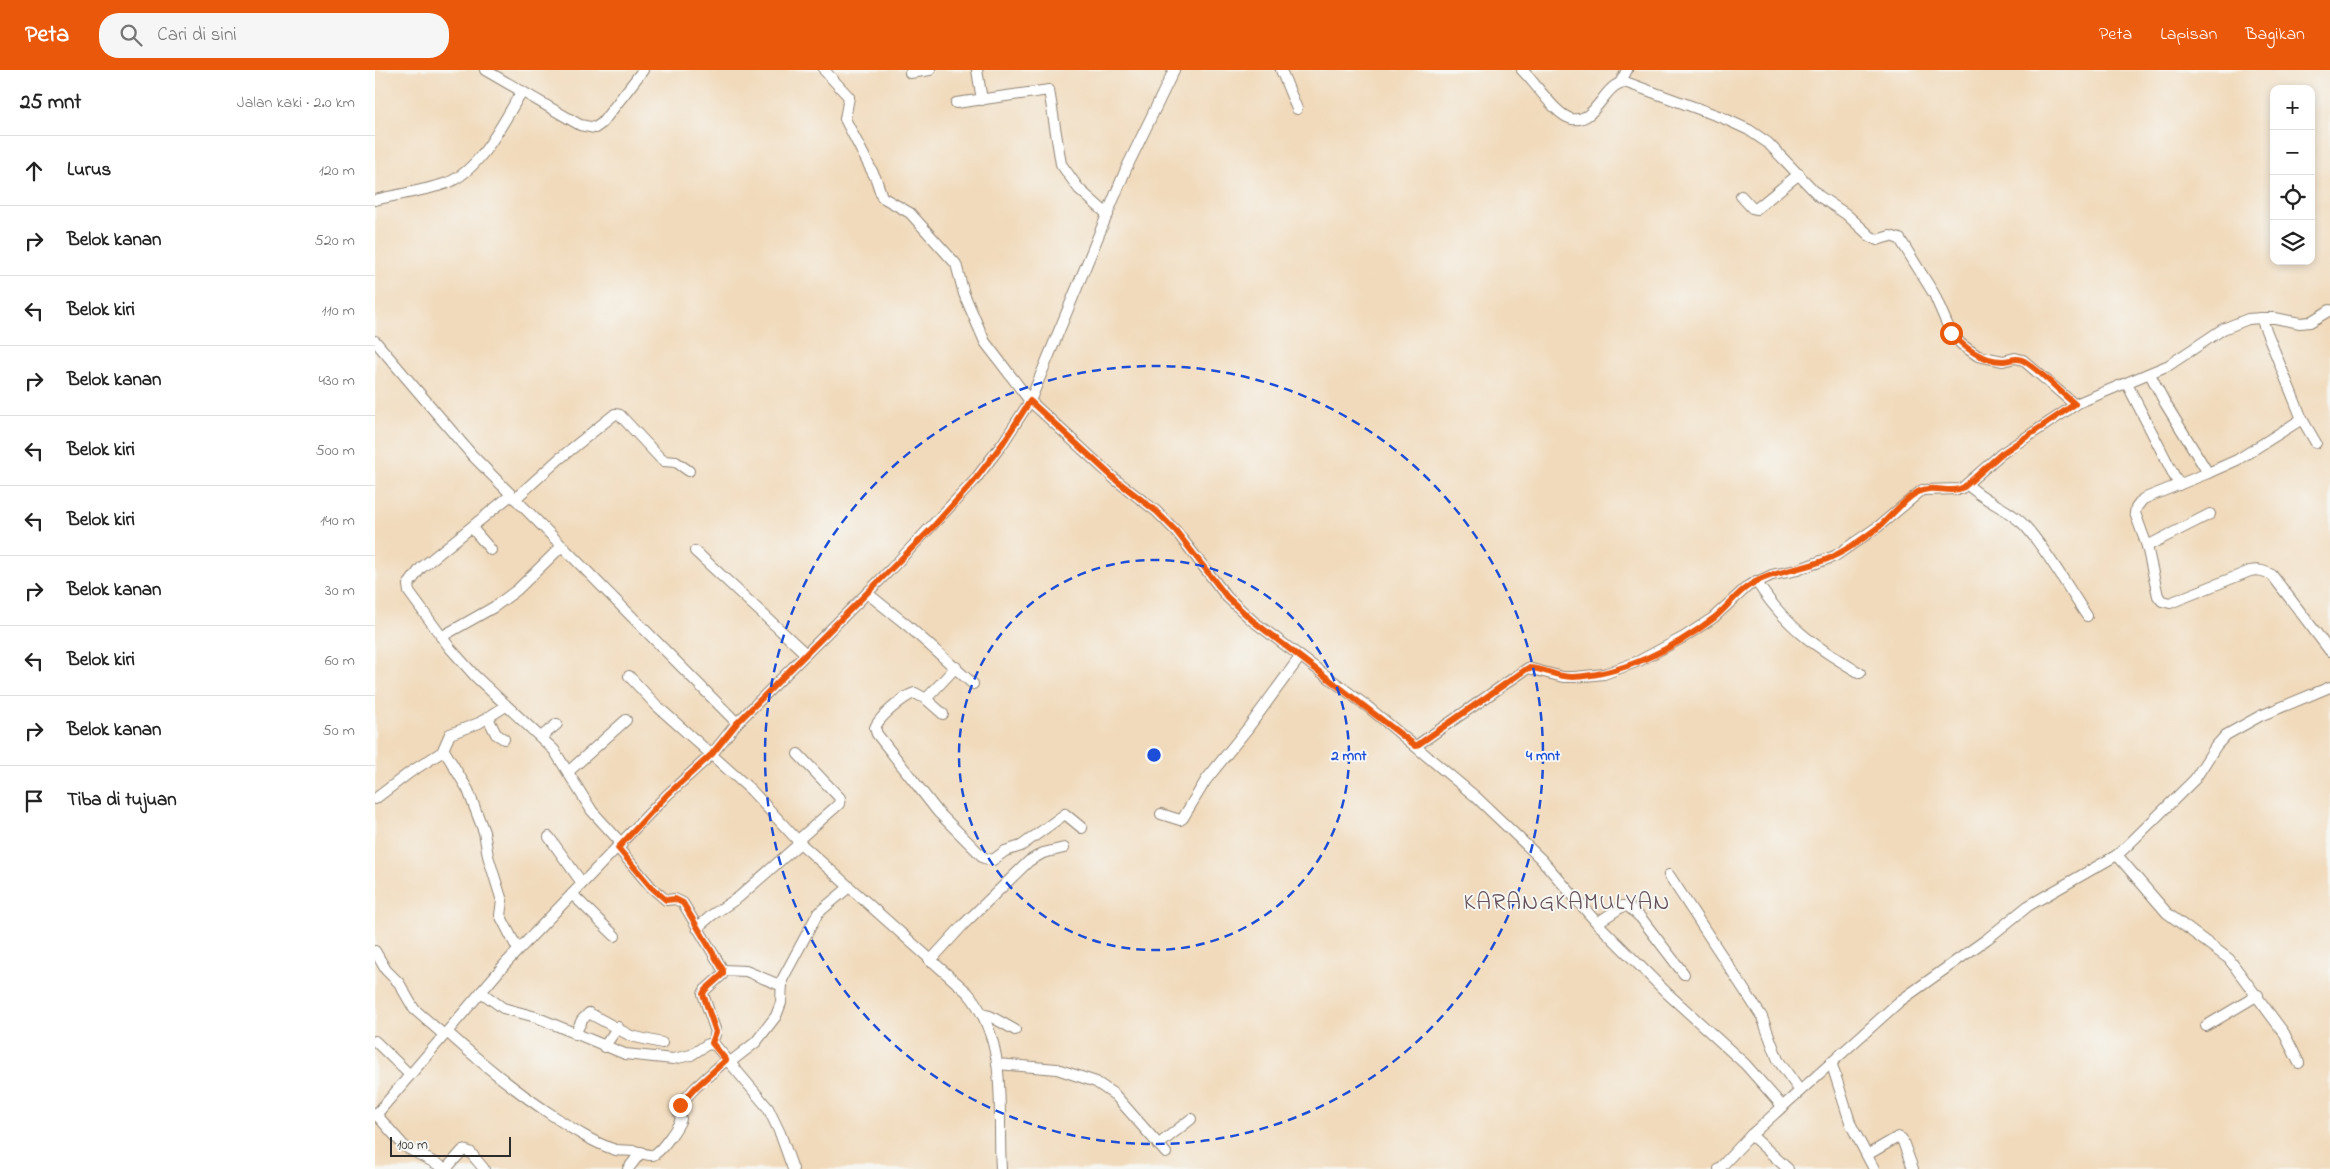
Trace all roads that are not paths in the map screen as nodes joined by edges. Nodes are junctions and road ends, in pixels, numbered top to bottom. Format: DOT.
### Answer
graph roads {
  1 [pos="485,70"];
  2 [pos="643,70"];
  3 [pos="823,70"];
  4 [pos="930,70"];
  5 [pos="977,70"];
  6 [pos="1174,70"];
  7 [pos="1281,70"];
  8 [pos="1522,70"];
  9 [pos="1627,70"];
  10 [pos="909,73"];
  11 [pos="1620,82"];
  12 [pos="522,90"];
  13 [pos="982,100"];
  14 [pos="956,103"];
  15 [pos="1297,109"];
  16 [pos="1799,174"];
  17 [pos="1741,196"];
  18 [pos="375,200"];
  19 [pos="1108,215"];
  20 [pos="2330,310"];
  21 [pos="2261,318"];
  22 [pos="375,341"];
  23 [pos="2150,374"];
  24 [pos="2127,384"];
  25 [pos="1030,401"];
  26 [pos="2075,404"];
  27 [pos="2302,419"];
  28 [pos="2316,442"];
  29 [pos="689,471"];
  30 [pos="2208,474"];
  31 [pos="1967,484"];
  32 [pos="2179,485"];
  33 [pos="513,497"];
  34 [pos="2210,514"];
  35 [pos="473,528"];
  36 [pos="562,546"];
  37 [pos="2147,546"];
  38 [pos="491,550"];
  39 [pos="695,551"];
  40 [pos="1756,581"];
  41 [pos="867,593"];
  42 [pos="2087,616"];
  43 [pos="441,636"];
  44 [pos="2330,651"];
  45 [pos="806,654"];
  46 [pos="1300,657"];
  47 [pos="956,667"];
  48 [pos="1860,673"];
  49 [pos="629,676"];
  50 [pos="973,684"];
  51 [pos="2330,687"];
  52 [pos="926,699"];
  53 [pos="506,706"];
  54 [pos="943,714"];
  55 [pos="488,718"];
  56 [pos="626,720"];
  57 [pos="737,723"];
  58 [pos="557,724"];
  59 [pos="541,737"];
  60 [pos="504,739"];
  61 [pos="1416,746"];
  62 [pos="444,750"];
  63 [pos="712,754"];
  64 [pos="798,754"];
  65 [pos="569,772"];
  66 [pos="375,799"];
  67 [pos="1161,814"];
  68 [pos="1082,828"];
  69 [pos="549,837"];
  70 [pos="799,842"];
  71 [pos="620,846"];
  72 [pos="1064,848"];
  73 [pos="2117,854"];
  74 [pos="1669,875"];
  75 [pos="583,883"];
  76 [pos="849,888"];
  77 [pos="572,894"];
  78 [pos="1597,923"];
  79 [pos="697,928"];
  80 [pos="615,936"];
  81 [pos="518,950"];
  82 [pos="375,951"];
  83 [pos="930,961"];
  84 [pos="723,970"];
  85 [pos="1685,974"];
  86 [pos="782,986"];
  87 [pos="481,992"];
  88 [pos="2258,995"];
  89 [pos="982,1014"];
  90 [pos="2206,1026"];
  91 [pos="618,1027"];
  92 [pos="1015,1030"];
  93 [pos="445,1033"];
  94 [pos="575,1034"];
  95 [pos="375,1041"];
  96 [pos="661,1043"];
  97 [pos="712,1043"];
  98 [pos="604,1047"];
  99 [pos="728,1062"];
  100 [pos="1831,1062"];
  101 [pos="2299,1063"];
  102 [pos="997,1064"];
  103 [pos="410,1075"];
  104 [pos="1800,1091"];
  105 [pos="1783,1107"];
  106 [pos="375,1114"];
  107 [pos="1191,1119"];
  108 [pos="1751,1135"];
  109 [pos="1158,1145"];
  110 [pos="641,1152"];
  111 [pos="1166,1154"];
  112 [pos="1867,1155"];
  113 [pos="446,1169"];
  114 [pos="484,1169"];
  115 [pos="628,1169"];
  116 [pos="793,1169"];
  117 [pos="1001,1169"];
  118 [pos="1719,1169"];
  119 [pos="1788,1169"];
  120 [pos="1874,1169"];
  121 [pos="1913,1169"];
  1 -- 12 [label="street"];
  2 -- 12 [label="street"];
  3 -- 25 [label="street"];
  4 -- 10 [label="street"];
  5 -- 13 [label="street"];
  6 -- 19 [label="street"];
  7 -- 15 [label="street"];
  8 -- 11 [label="street"];
  9 -- 11 [label="street"];
  11 -- 16 [label="street"];
  12 -- 18 [label="street"];
  13 -- 14 [label="street"];
  13 -- 19 [label="street"];
  16 -- 17 [label="street"];
  16 -- 26 [label="street"];
  19 -- 25 [label="street"];
  20 -- 21 [label="street"];
  21 -- 23 [label="street"];
  21 -- 27 [label="street"];
  22 -- 33 [label="street"];
  23 -- 24 [label="street"];
  23 -- 30 [label="street"];
  24 -- 26 [label="street"];
  24 -- 32 [label="street"];
  25 -- 41 [label="street"];
  25 -- 46 [label="street"];
  26 -- 31 [label="street"];
  27 -- 28 [label="street"];
  27 -- 30 [label="street"];
  29 -- 33 [label="street"];
  30 -- 32 [label="street"];
  31 -- 40 [label="street"];
  31 -- 42 [label="street"];
  32 -- 37 [label="street"];
  33 -- 35 [label="street"];
  33 -- 36 [label="street"];
  34 -- 37 [label="street"];
  35 -- 38 [label="street"];
  35 -- 43 [label="street"];
  36 -- 43 [label="street"];
  36 -- 57 [label="street"];
  37 -- 44 [label="street"];
  39 -- 45 [label="street"];
  40 -- 48 [label="street"];
  40 -- 61 [label="street"];
  41 -- 45 [label="street"];
  41 -- 47 [label="street"];
  43 -- 53 [label="street"];
  45 -- 57 [label="street"];
  46 -- 61 [label="street"];
  46 -- 67 [label="street"];
  47 -- 50 [label="street"];
  47 -- 52 [label="street"];
  49 -- 63 [label="street"];
  51 -- 73 [label="street"];
  52 -- 54 [label="street"];
  52 -- 68 [label="street"];
  53 -- 55 [label="street"];
  53 -- 59 [label="street"];
  55 -- 60 [label="street"];
  55 -- 62 [label="street"];
  56 -- 65 [label="street"];
  57 -- 63 [label="street"];
  58 -- 59 [label="street"];
  59 -- 65 [label="street"];
  61 -- 78 [label="street"];
  62 -- 66 [label="street"];
  62 -- 81 [label="street"];
  63 -- 70 [label="street"];
  63 -- 71 [label="street"];
  64 -- 70 [label="street"];
  65 -- 71 [label="street"];
  69 -- 75 [label="street"];
  70 -- 76 [label="street"];
  70 -- 79 [label="street"];
  71 -- 75 [label="street"];
  71 -- 79 [label="street"];
  72 -- 83 [label="street"];
  73 -- 88 [label="street"];
  73 -- 100 [label="street"];
  74 -- 104 [label="street"];
  75 -- 77 [label="street"];
  76 -- 83 [label="street"];
  76 -- 86 [label="street"];
  77 -- 80 [label="street"];
  77 -- 81 [label="street"];
  78 -- 85 [label="street"];
  78 -- 105 [label="street"];
  79 -- 84 [label="street"];
  81 -- 87 [label="street"];
  82 -- 93 [label="street"];
  83 -- 89 [label="street"];
  84 -- 86 [label="street"];
  84 -- 97 [label="street"];
  86 -- 99 [label="street"];
  87 -- 93 [label="street"];
  87 -- 94 [label="street"];
  88 -- 90 [label="street"];
  88 -- 101 [label="street"];
  89 -- 92 [label="street"];
  89 -- 102 [label="street"];
  91 -- 94 [label="street"];
  91 -- 96 [label="street"];
  91 -- 98 [label="street"];
  93 -- 103 [label="street"];
  93 -- 110 [label="street"];
  94 -- 98 [label="street"];
  95 -- 103 [label="street"];
  97 -- 98 [label="street"];
  97 -- 99 [label="street"];
  99 -- 110 [label="street"];
  99 -- 116 [label="street"];
  100 -- 104 [label="street"];
  100 -- 112 [label="street"];
  102 -- 109 [label="street"];
  102 -- 117 [label="street"];
  103 -- 106 [label="street"];
  104 -- 105 [label="street"];
  105 -- 108 [label="street"];
  106 -- 113 [label="street"];
  107 -- 109 [label="street"];
  108 -- 118 [label="street"];
  108 -- 119 [label="street"];
  109 -- 111 [label="street"];
  110 -- 115 [label="street"];
  112 -- 120 [label="street"];
  112 -- 121 [label="street"];
  113 -- 114 [label="street"];
}
